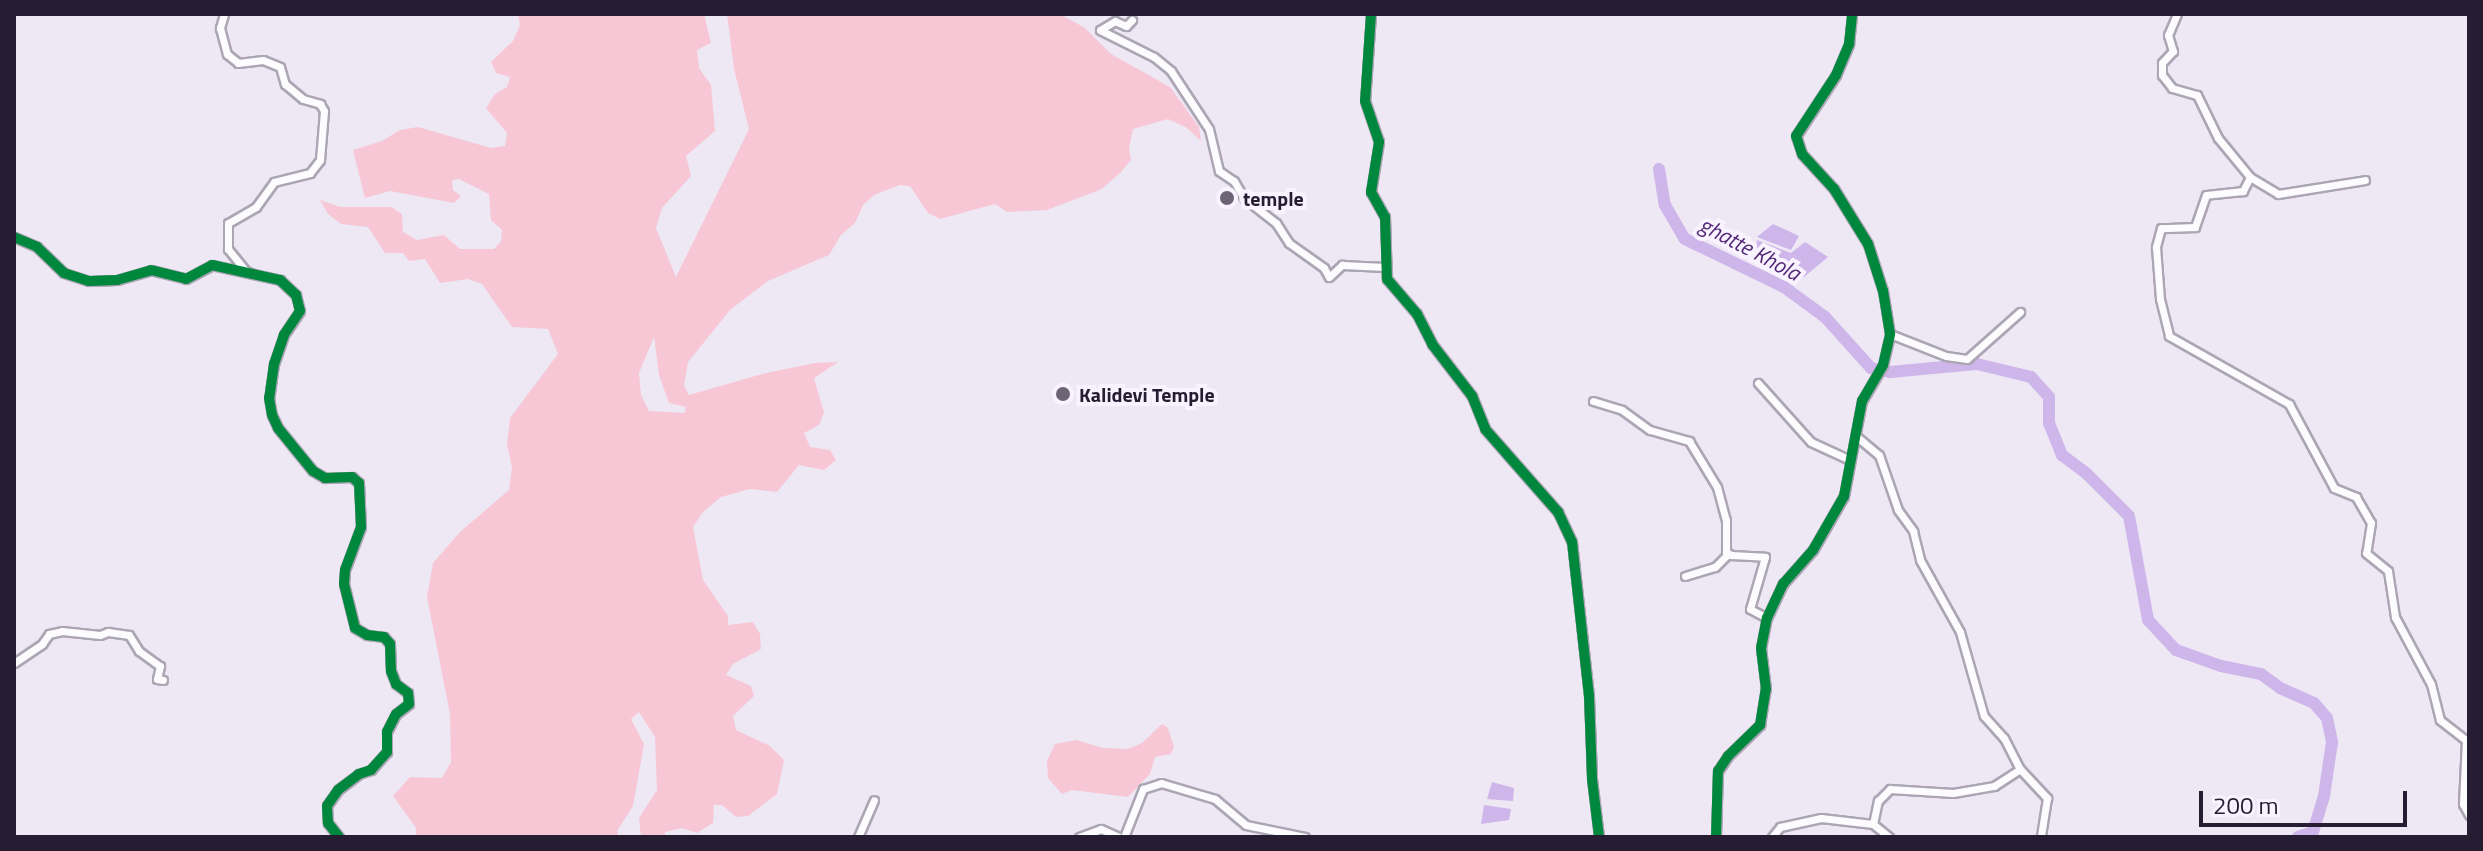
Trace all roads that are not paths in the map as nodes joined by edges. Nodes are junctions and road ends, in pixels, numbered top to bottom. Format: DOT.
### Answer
graph roads {
  1 [pos="224,14"];
  2 [pos="1371,14"];
  3 [pos="1852,14"];
  4 [pos="2177,14"];
  5 [pos="1132,20"];
  6 [pos="2250,177"];
  7 [pos="2365,180"];
  8 [pos="14,237"];
  9 [pos="1385,267"];
  10 [pos="259,277"];
  11 [pos="2020,312"];
  12 [pos="1890,334"];
  13 [pos="1758,383"];
  14 [pos="1593,401"];
  15 [pos="1856,436"];
  16 [pos="1850,460"];
  17 [pos="1728,554"];
  18 [pos="1685,576"];
  19 [pos="1767,618"];
  20 [pos="14,663"];
  21 [pos="163,680"];
  22 [pos="2020,769"];
  23 [pos="874,800"];
  24 [pos="2469,815"];
  25 [pos="1873,824"];
  26 [pos="339,837"];
  27 [pos="858,837"];
  28 [pos="1079,837"];
  29 [pos="1121,837"];
  30 [pos="1305,837"];
  31 [pos="1599,837"];
  32 [pos="1716,837"];
  33 [pos="1772,837"];
  34 [pos="1889,837"];
  35 [pos="2041,837"];
  1 -- 10 [label="street"];
  2 -- 9 [label="street"];
  3 -- 12 [label="street"];
  4 -- 6 [label="street"];
  5 -- 9 [label="street"];
  6 -- 7 [label="street"];
  6 -- 24 [label="street"];
  8 -- 10 [label="street"];
  9 -- 31 [label="street"];
  10 -- 26 [label="street"];
  11 -- 12 [label="street"];
  12 -- 15 [label="street"];
  13 -- 16 [label="street"];
  14 -- 17 [label="street"];
  15 -- 16 [label="street"];
  15 -- 22 [label="street"];
  16 -- 19 [label="street"];
  17 -- 18 [label="street"];
  17 -- 19 [label="street"];
  19 -- 32 [label="street"];
  20 -- 21 [label="street"];
  22 -- 25 [label="street"];
  22 -- 35 [label="street"];
  23 -- 27 [label="street"];
  25 -- 33 [label="street"];
  25 -- 34 [label="street"];
  28 -- 29 [label="street"];
  29 -- 30 [label="street"];
}
